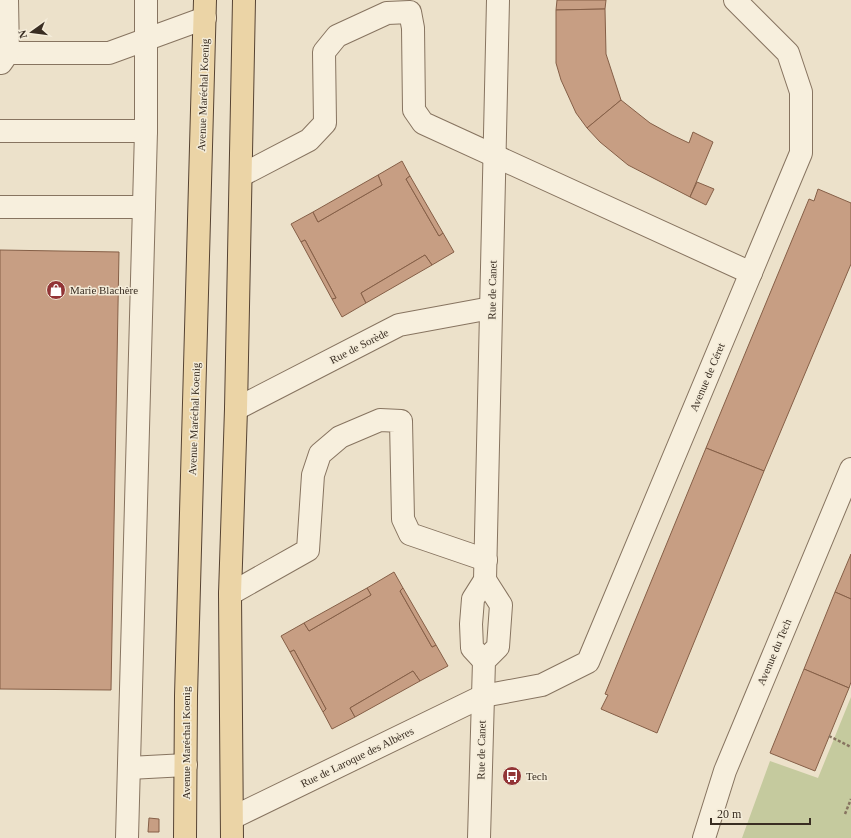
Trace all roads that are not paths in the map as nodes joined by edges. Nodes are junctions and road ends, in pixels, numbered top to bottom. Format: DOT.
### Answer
graph roads {
  1 [pos="7,0"];
  2 [pos="146,0"];
  3 [pos="498,0"];
  4 [pos="735,0"];
  5 [pos="246,1"];
  6 [pos="205,9"];
  7 [pos="146,39"];
  8 [pos="3,55"];
  9 [pos="0,131"];
  10 [pos="146,131"];
  11 [pos="495,155"];
  12 [pos="242,175"];
  13 [pos="0,207"];
  14 [pos="144,207"];
  15 [pos="751,273"];
  16 [pos="491,308"];
  17 [pos="236,409"];
  18 [pos="851,469"];
  19 [pos="486,570"];
  20 [pos="230,594"];
  21 [pos="484,661"];
  22 [pos="482,696"];
  23 [pos="186,765"];
  24 [pos="129,768"];
  25 [pos="232,828"];
  26 [pos="127,838"];
  27 [pos="185,838"];
  28 [pos="479,838"];
  29 [pos="704,838"];
  1 -- 8 [label="street"];
  2 -- 7 [label="street"];
  3 -- 11 [label="street, Rue de Canet"];
  4 -- 15 [label="street, Avenue de Céret"];
  5 -- 12 [label="main road"];
  6 -- 7 [label="street"];
  6 -- 23 [label="main road, Avenue Maréchal Koenig"];
  7 -- 8 [label="street"];
  7 -- 10 [label="street"];
  9 -- 10 [label="street"];
  10 -- 14 [label="street"];
  11 -- 12 [label="street"];
  11 -- 15 [label="street"];
  11 -- 16 [label="street, Rue de Canet"];
  12 -- 17 [label="main road"];
  13 -- 14 [label="street"];
  14 -- 24 [label="street"];
  15 -- 22 [label="street, Avenue de Céret"];
  16 -- 17 [label="street, Rue de Sorède"];
  16 -- 19 [label="street, Rue de Canet"];
  17 -- 20 [label="main road"];
  18 -- 29 [label="street, Avenue du Tech"];
  19 -- 20 [label="street"];
  19 -- 21 [label="street"];
  19 -- 21 [label="street"];
  20 -- 25 [label="main road"];
  21 -- 22 [label="street, Rue de Canet"];
  22 -- 25 [label="street, Rue de Laroque des Albères"];
  22 -- 28 [label="street, Rue de Canet"];
  23 -- 24 [label="street"];
  23 -- 27 [label="main road, Avenue Maréchal Koenig"];
  24 -- 26 [label="street"];
}
